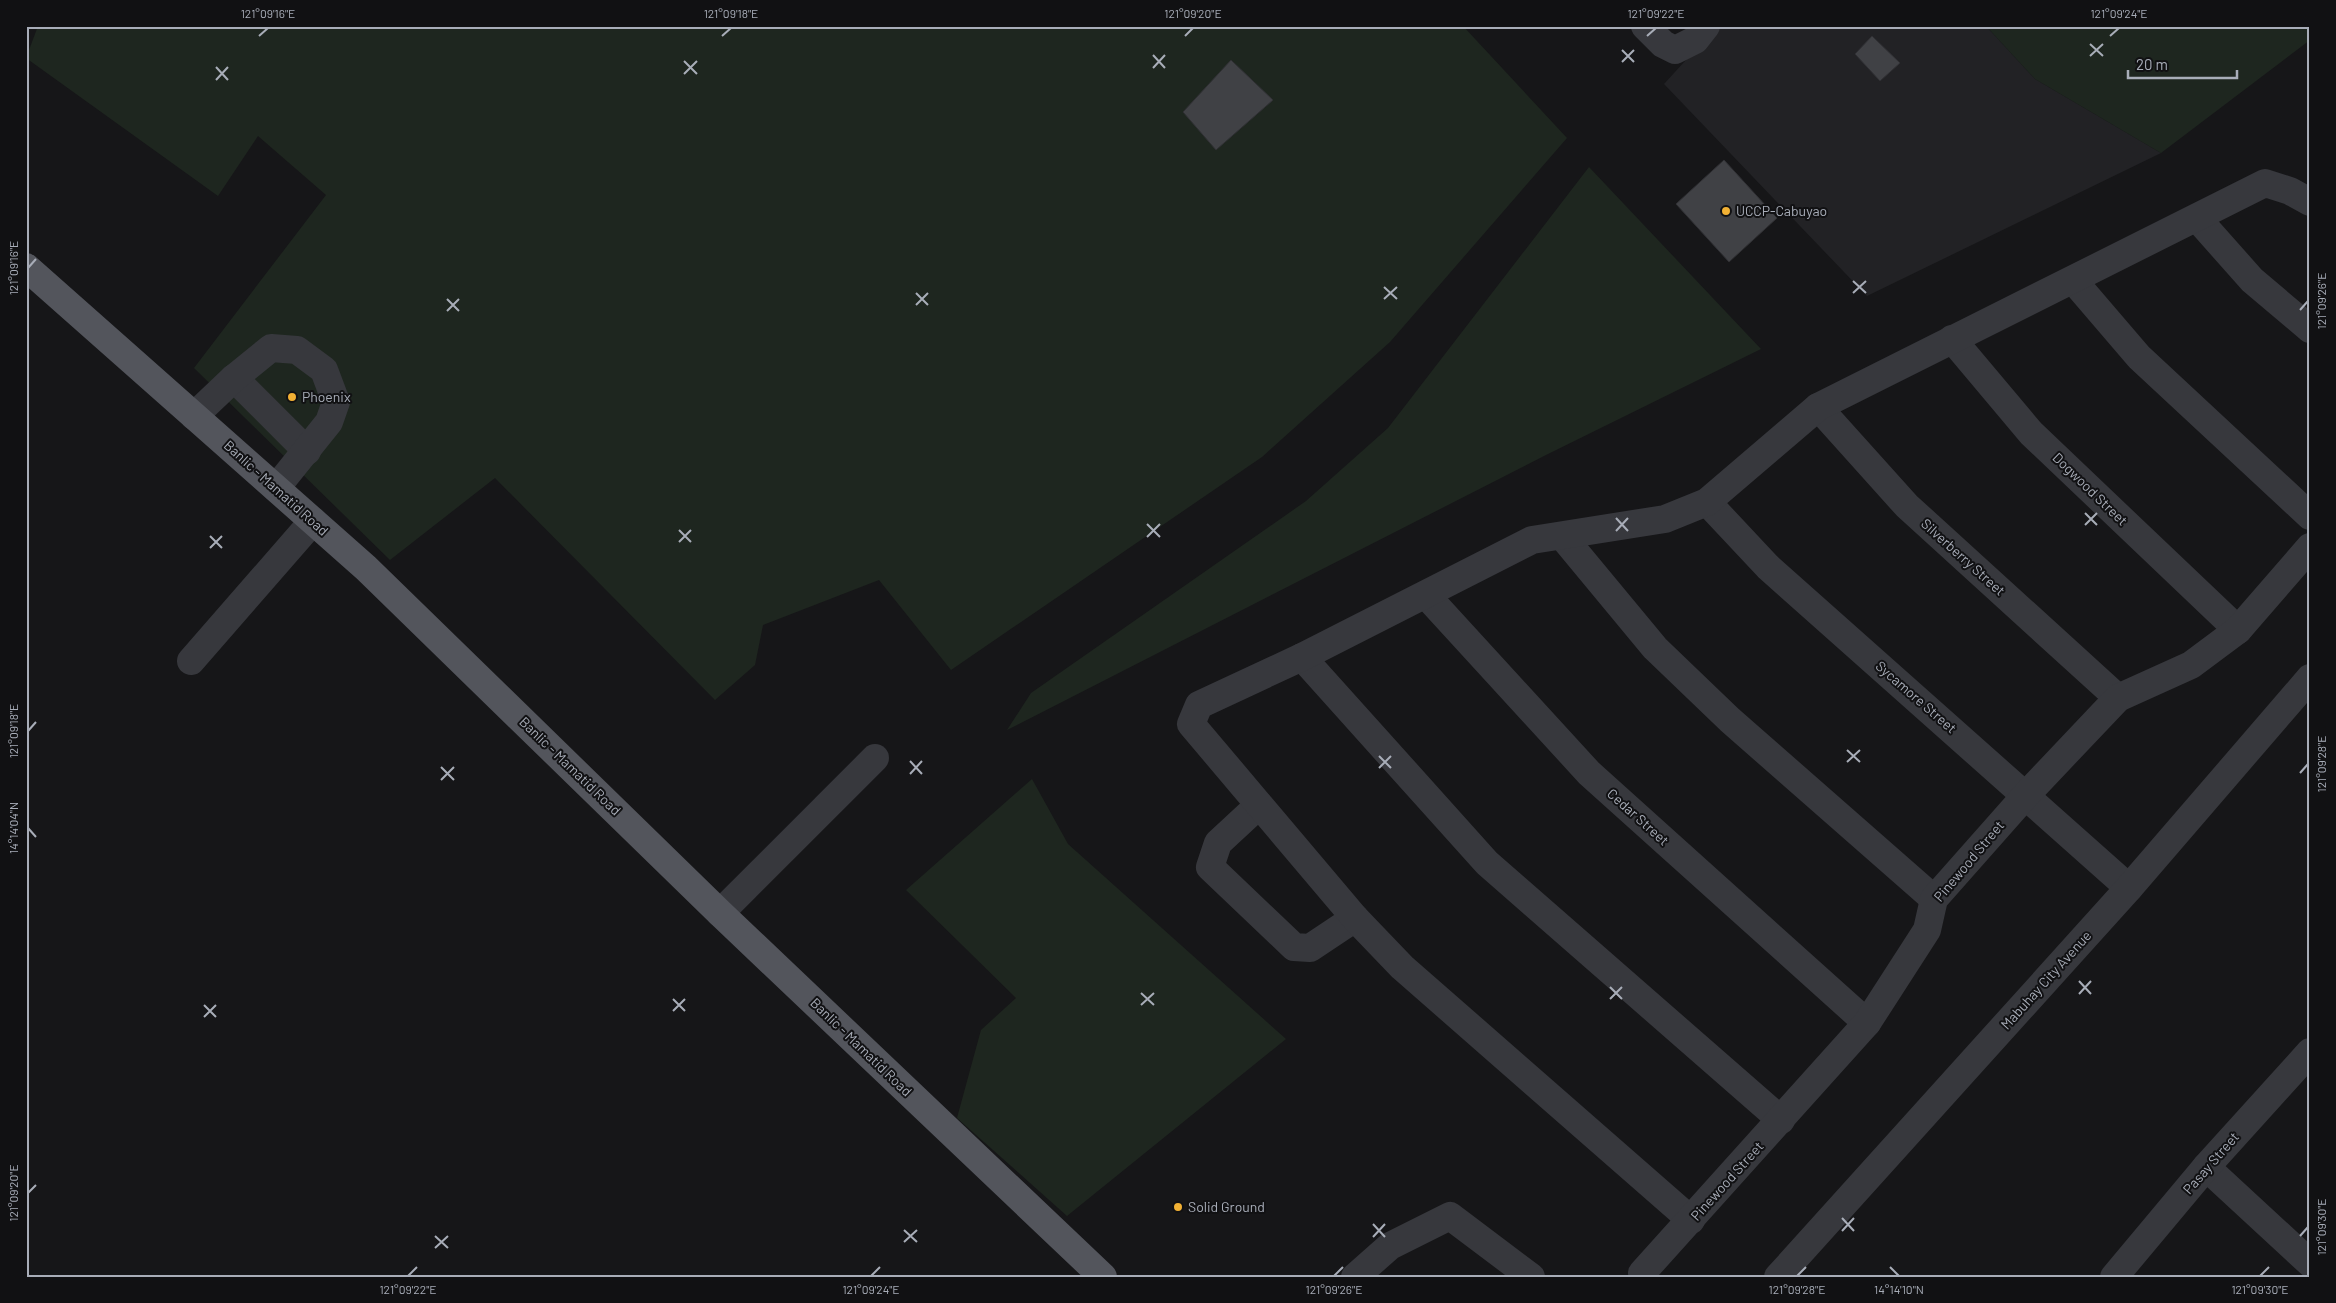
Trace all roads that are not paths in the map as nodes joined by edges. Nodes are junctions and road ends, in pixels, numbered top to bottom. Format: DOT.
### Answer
graph roads {
  1 [pos="1645,26"];
  2 [pos="1706,26"];
  3 [pos="2310,202"];
  4 [pos="2197,218"];
  5 [pos="26,267"];
  6 [pos="2073,280"];
  7 [pos="2310,329"];
  8 [pos="1952,339"];
  9 [pos="234,378"];
  10 [pos="1818,407"];
  11 [pos="194,416"];
  12 [pos="307,451"];
  13 [pos="276,488"];
  14 [pos="1707,502"];
  15 [pos="2310,516"];
  16 [pos="313,521"];
  17 [pos="1563,537"];
  18 [pos="2310,547"];
  19 [pos="1426,595"];
  20 [pos="2238,630"];
  21 [pos="1302,657"];
  22 [pos="191,661"];
  23 [pos="2310,678"];
  24 [pos="2118,698"];
  25 [pos="875,758"];
  26 [pos="2026,795"];
  27 [pos="1259,805"];
  28 [pos="2130,888"];
  29 [pos="1934,898"];
  30 [pos="720,913"];
  31 [pos="1355,918"];
  32 [pos="1867,1022"];
  33 [pos="2306,1064"];
  34 [pos="1781,1120"];
  35 [pos="2206,1167"];
  36 [pos="1691,1220"];
  37 [pos="2310,1263"];
  38 [pos="1642,1273"];
  39 [pos="2117,1276"];
  40 [pos="1103,1277"];
  41 [pos="1355,1277"];
  42 [pos="1531,1277"];
  43 [pos="1778,1277"];
  1 -- 2 [label="street"];
  3 -- 4 [label="street"];
  4 -- 6 [label="street"];
  4 -- 7 [label="street"];
  5 -- 11 [label="main road, Banlic - Mamatid Road"];
  6 -- 8 [label="street"];
  6 -- 15 [label="street"];
  8 -- 10 [label="street"];
  8 -- 20 [label="street, Dogwood Street"];
  9 -- 11 [label="street"];
  9 -- 12 [label="street"];
  9 -- 12 [label="street"];
  10 -- 14 [label="street"];
  10 -- 24 [label="street, Silverberry Street"];
  11 -- 13 [label="main road, Banlic - Mamatid Road"];
  12 -- 13 [label="street"];
  13 -- 16 [label="main road, Banlic - Mamatid Road"];
  14 -- 17 [label="street"];
  14 -- 26 [label="street, Sycamore Street"];
  16 -- 22 [label="street"];
  16 -- 30 [label="main road, Banlic - Mamatid Road"];
  17 -- 19 [label="street"];
  17 -- 29 [label="street"];
  18 -- 20 [label="street, Pinewood Street"];
  19 -- 21 [label="street"];
  19 -- 32 [label="street, Cedar Street"];
  20 -- 24 [label="street, Pinewood Street"];
  21 -- 27 [label="street"];
  21 -- 34 [label="street"];
  23 -- 28 [label="street, Mabuhay City Avenue"];
  24 -- 26 [label="street, Pinewood Street"];
  25 -- 30 [label="street"];
  26 -- 28 [label="street, Sycamore Street"];
  26 -- 29 [label="street, Pinewood Street"];
  27 -- 31 [label="street"];
  27 -- 31 [label="street"];
  28 -- 43 [label="street, Mabuhay City Avenue"];
  29 -- 32 [label="street, Pinewood Street"];
  30 -- 40 [label="main road, Banlic - Mamatid Road"];
  31 -- 36 [label="street"];
  32 -- 34 [label="street, Pinewood Street"];
  33 -- 35 [label="street, Pasay Street"];
  34 -- 36 [label="street, Pinewood Street"];
  35 -- 37 [label="street"];
  35 -- 39 [label="street, Pasay Street"];
  36 -- 38 [label="street, Pinewood Street"];
  41 -- 42 [label="street"];
}
